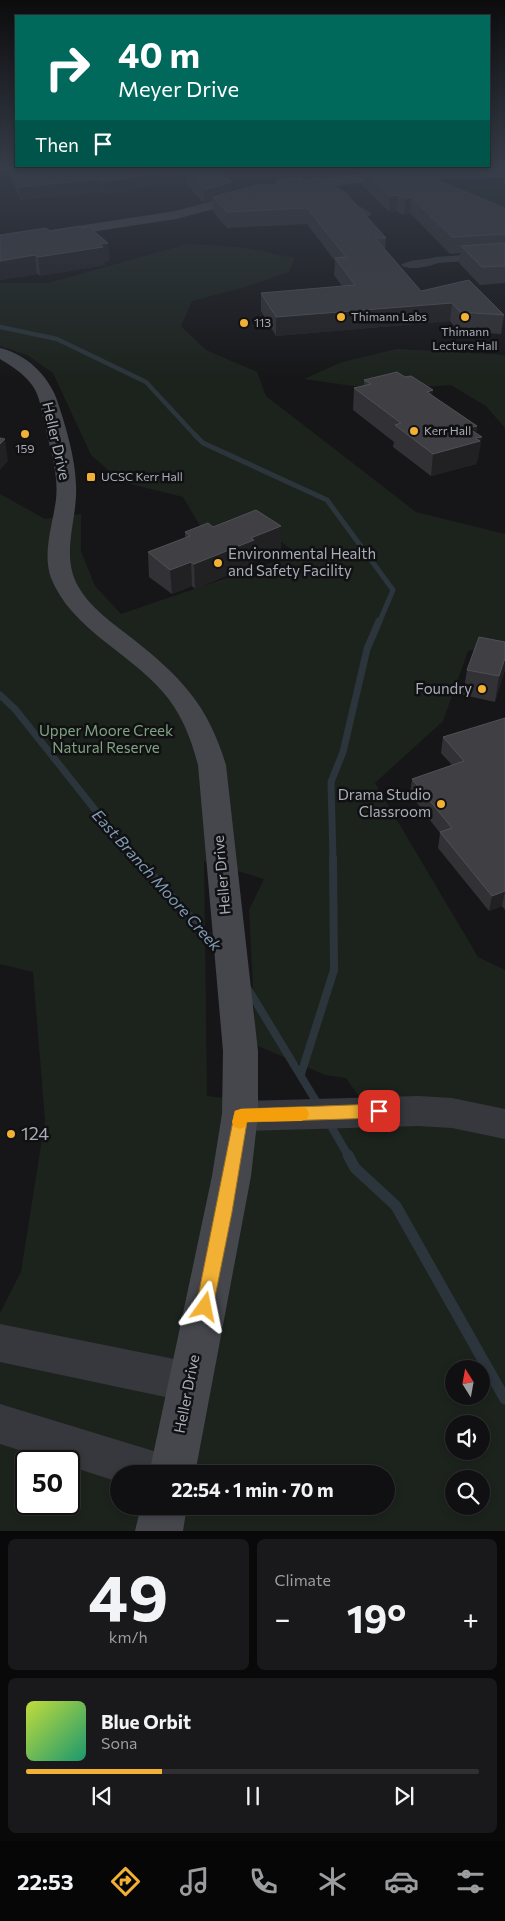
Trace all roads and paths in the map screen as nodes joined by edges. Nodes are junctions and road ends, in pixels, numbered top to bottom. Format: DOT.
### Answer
graph roads {
  1 [pos="23,238"];
  2 [pos="0,242"];
  3 [pos="505,255"];
  4 [pos="406,265"];
  5 [pos="0,353"];
  6 [pos="241,1116"];
  7 [pos="505,1124"];
  8 [pos="0,1343"];
  9 [pos="189,1382"];
  10 [pos="0,1424"];
  11 [pos="131,1465"];
  12 [pos="174,1465"];
  13 [pos="162,1515"];
  14 [pos="158,1531"];
  1 -- 2 [label="main road"];
  3 -- 4 [label="street"];
  5 -- 6 [label="main road, Heller Drive"];
  6 -- 7 [label="street"];
  6 -- 9 [label="main road, Heller Drive"];
  8 -- 9 [label="street"];
  9 -- 12 [label="main road, Heller Drive"];
  10 -- 11 [label="street"];
  13 -- 14 [label="main road"];
}
